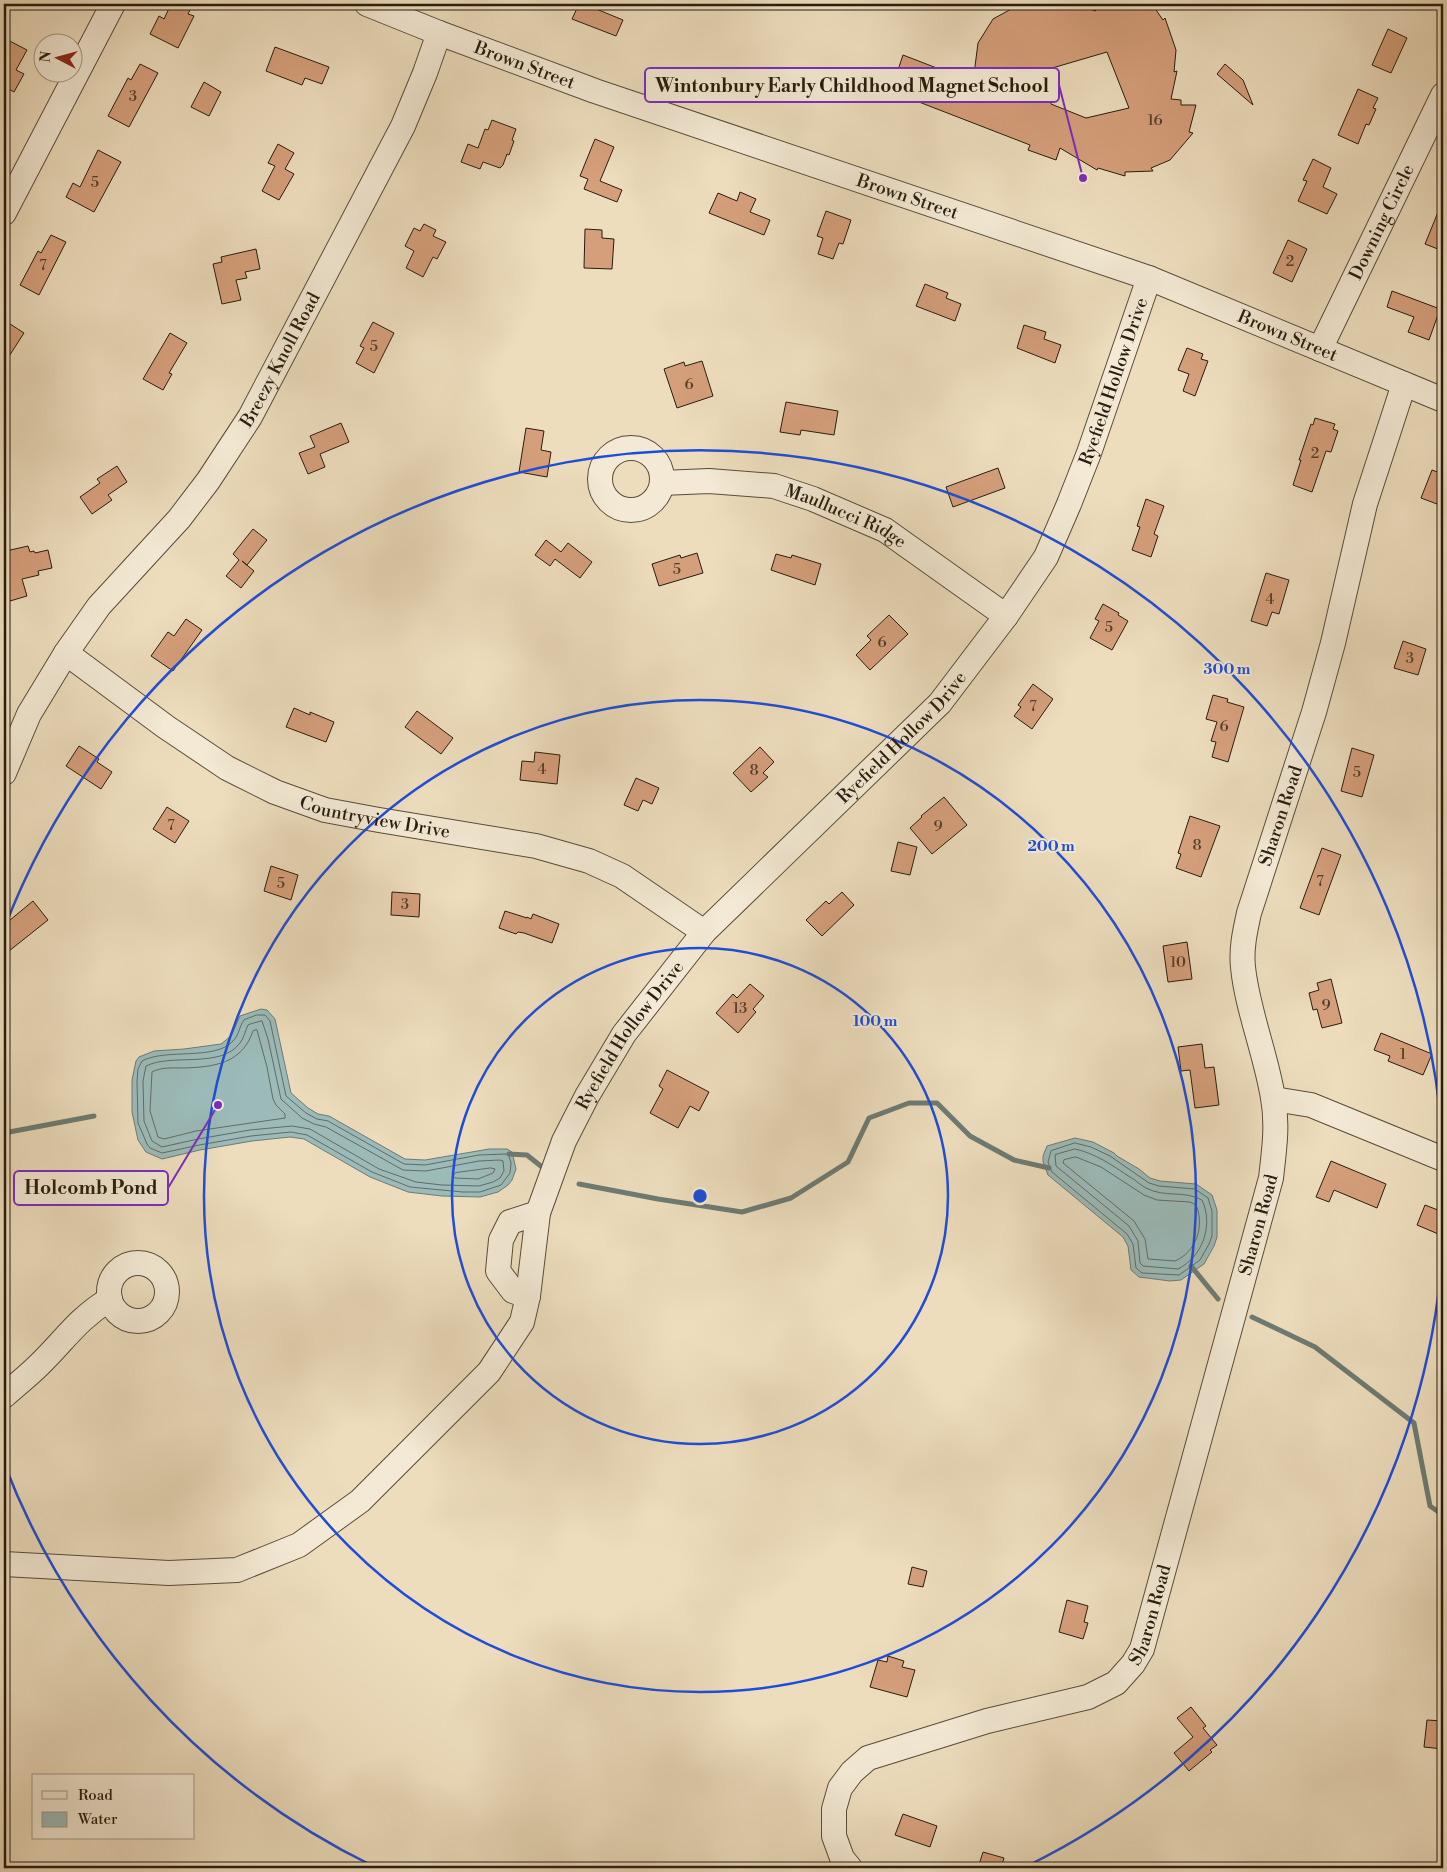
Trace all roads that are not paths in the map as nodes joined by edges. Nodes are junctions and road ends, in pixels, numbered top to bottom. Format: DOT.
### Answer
graph roads {
  1 [pos="113,4"];
  2 [pos="367,4"];
  3 [pos="439,33"];
  4 [pos="1441,107"];
  5 [pos="4,213"];
  6 [pos="1149,278"];
  7 [pos="1320,349"];
  8 [pos="1404,384"];
  9 [pos="1443,400"];
  10 [pos="662,483"];
  11 [pos="1006,616"];
  12 [pos="66,653"];
  13 [pos="4,773"];
  14 [pos="704,932"];
  15 [pos="1274,1099"];
  16 [pos="1443,1159"];
  17 [pos="538,1213"];
  18 [pos="528,1296"];
  19 [pos="110,1299"];
  20 [pos="4,1396"];
  21 [pos="4,1564"];
  22 [pos="850,1868"];
  1 -- 5 [label="street"];
  2 -- 3 [label="street, Brown Street"];
  3 -- 6 [label="street, Brown Street"];
  3 -- 12 [label="street, Breezy Knoll Road"];
  4 -- 7 [label="street, Downing Circle"];
  6 -- 7 [label="street, Brown Street"];
  6 -- 11 [label="street, Ryefield Hollow Drive"];
  7 -- 8 [label="street, Brown Street"];
  8 -- 9 [label="street, Brown Street"];
  8 -- 15 [label="street, Sharon Road"];
  10 -- 11 [label="street, Maullucci Ridge"];
  11 -- 14 [label="street, Ryefield Hollow Drive"];
  12 -- 13 [label="street, Breezy Knoll Road"];
  12 -- 14 [label="street, Countryview Drive"];
  14 -- 17 [label="street, Ryefield Hollow Drive"];
  15 -- 16 [label="street"];
  15 -- 22 [label="street, Sharon Road"];
  17 -- 18 [label="street, Ryefield Hollow Drive"];
  17 -- 18 [label="street"];
  18 -- 21 [label="street, Ryefield Hollow Drive"];
  19 -- 20 [label="street"];
}
